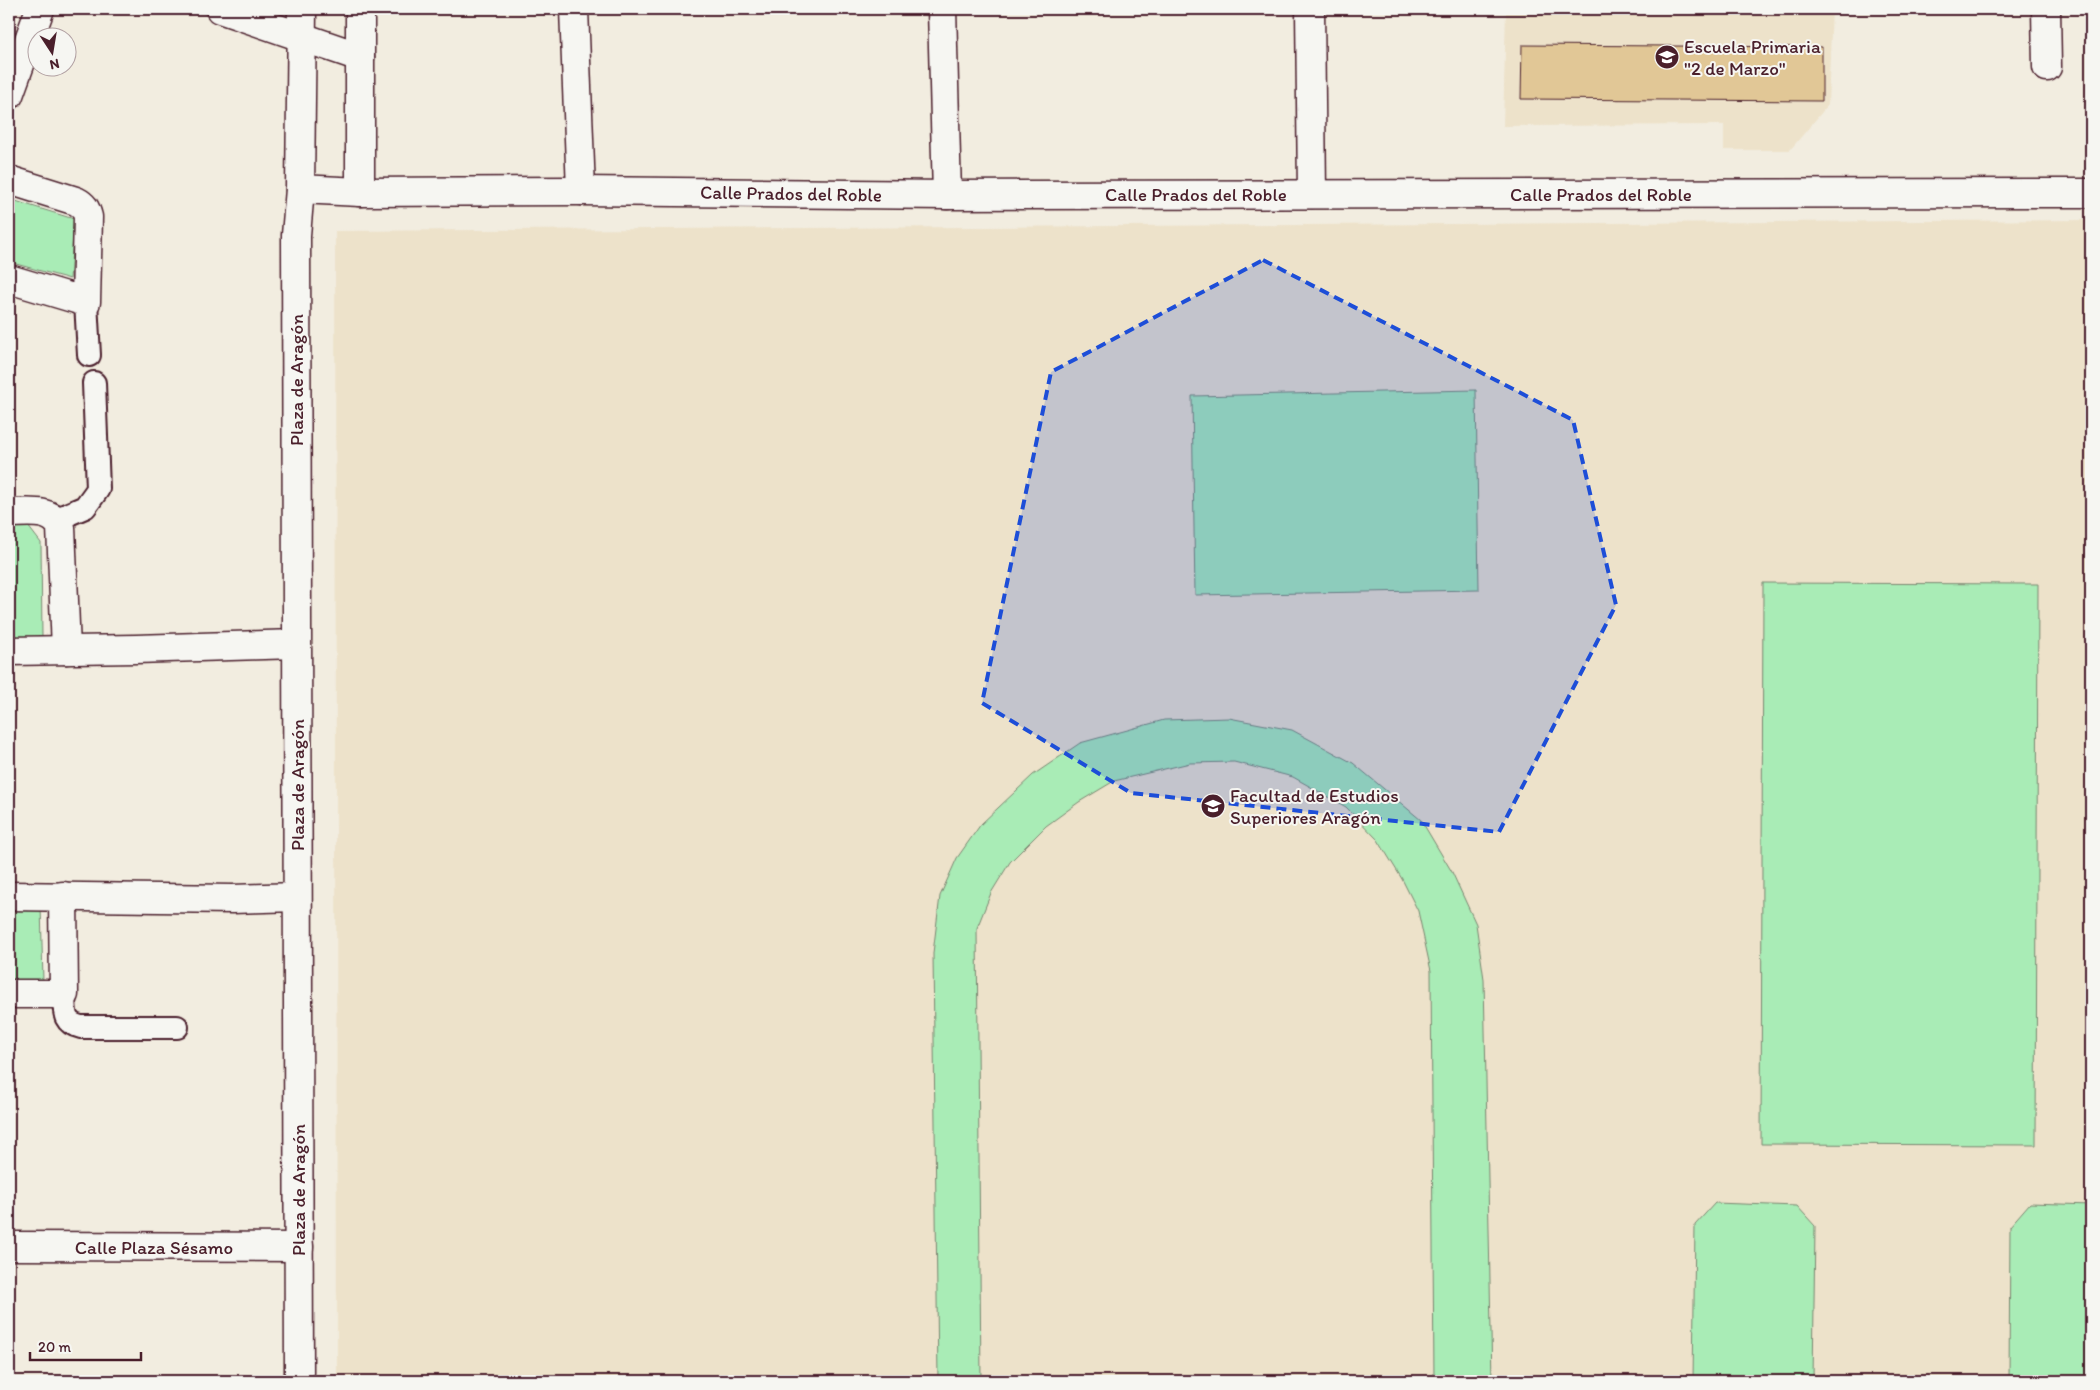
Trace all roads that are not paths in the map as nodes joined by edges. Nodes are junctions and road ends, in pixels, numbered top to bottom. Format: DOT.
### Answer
graph roads {
  1 [pos="40,9"];
  2 [pos="220,9"];
  3 [pos="302,9"];
  4 [pos="360,9"];
  5 [pos="574,9"];
  6 [pos="942,9"];
  7 [pos="1310,9"];
  8 [pos="2046,9"];
  9 [pos="302,37"];
  10 [pos="360,57"];
  11 [pos="2046,67"];
  12 [pos="9,95"];
  13 [pos="9,180"];
  14 [pos="300,189"];
  15 [pos="581,191"];
  16 [pos="360,192"];
  17 [pos="2091,193"];
  18 [pos="1312,194"];
  19 [pos="947,195"];
  20 [pos="9,279"];
  21 [pos="86,302"];
  22 [pos="89,355"];
  23 [pos="94,383"];
  24 [pos="9,513"];
  25 [pos="57,520"];
  26 [pos="296,644"];
  27 [pos="66,650"];
  28 [pos="9,651"];
  29 [pos="9,896"];
  30 [pos="63,896"];
  31 [pos="297,898"];
  32 [pos="9,994"];
  33 [pos="64,994"];
  34 [pos="177,1027"];
  35 [pos="9,1246"];
  36 [pos="299,1247"];
  37 [pos="298,1381"];
  1 -- 12 [label="street"];
  2 -- 9 [label="street"];
  3 -- 9 [label="street, Plaza de Aragón"];
  4 -- 10 [label="street"];
  5 -- 15 [label="street"];
  6 -- 19 [label="street"];
  7 -- 18 [label="street"];
  8 -- 11 [label="street"];
  9 -- 10 [label="street"];
  9 -- 14 [label="street, Plaza de Aragón"];
  10 -- 16 [label="street"];
  13 -- 21 [label="street"];
  14 -- 16 [label="street, Calle Prados del Roble"];
  14 -- 26 [label="street, Plaza de Aragón"];
  15 -- 16 [label="street, Calle Prados del Roble"];
  15 -- 19 [label="street, Calle Prados del Roble"];
  17 -- 18 [label="street, Calle Prados del Roble"];
  18 -- 19 [label="street, Calle Prados del Roble"];
  20 -- 21 [label="street"];
  21 -- 22 [label="lane"];
  23 -- 25 [label="lane"];
  24 -- 25 [label="street"];
  25 -- 27 [label="street"];
  26 -- 27 [label="street"];
  26 -- 31 [label="street, Plaza de Aragón"];
  27 -- 28 [label="street"];
  29 -- 30 [label="street"];
  30 -- 31 [label="street"];
  30 -- 33 [label="street"];
  31 -- 36 [label="street, Plaza de Aragón"];
  32 -- 33 [label="street"];
  33 -- 34 [label="lane"];
  35 -- 36 [label="street, Calle Plaza Sésamo"];
  36 -- 37 [label="street, Plaza de Aragón"];
}
